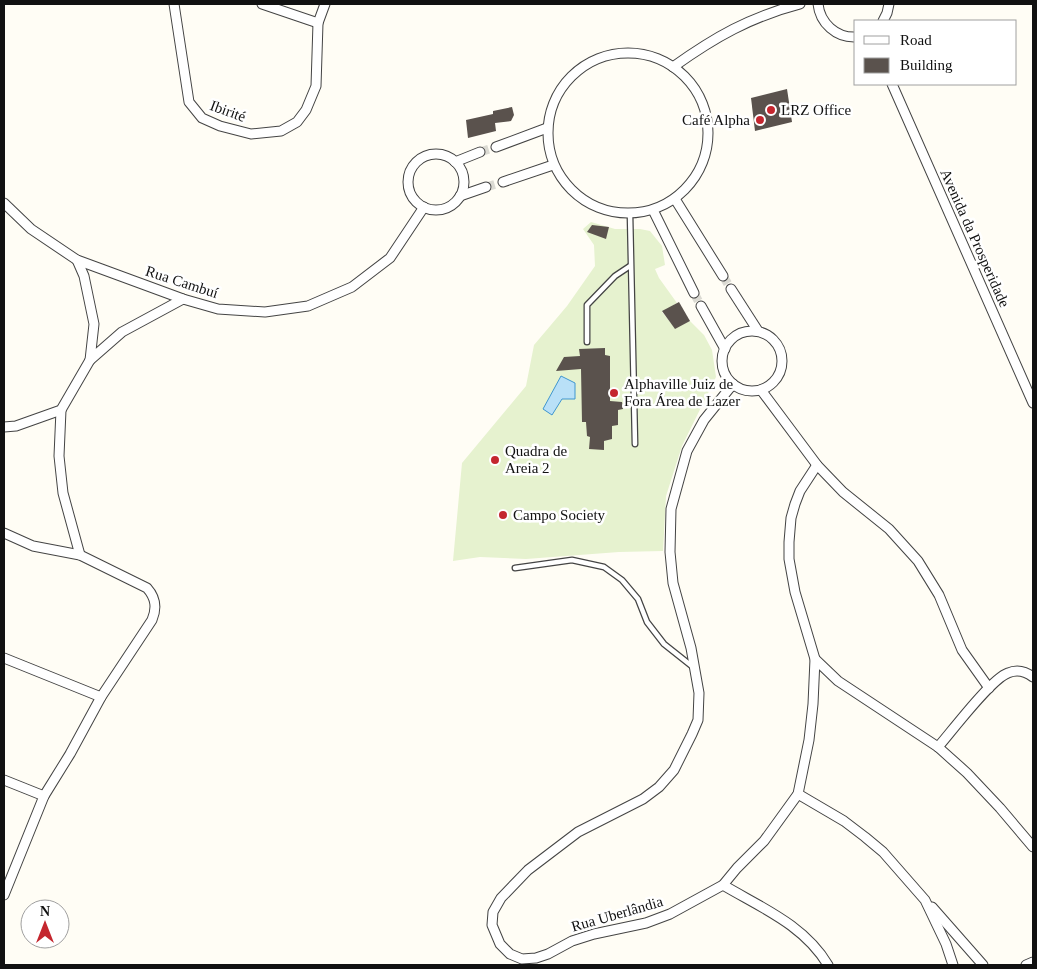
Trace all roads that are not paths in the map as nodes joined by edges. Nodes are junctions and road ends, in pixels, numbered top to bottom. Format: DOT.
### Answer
graph roads {
  1 [pos="174,4"];
  2 [pos="262,4"];
  3 [pos="325,4"];
  4 [pos="800,4"];
  5 [pos="818,4"];
  6 [pos="889,4"];
  7 [pos="884,20"];
  8 [pos="318,23"];
  9 [pos="854,37"];
  10 [pos="673,67"];
  11 [pos="892,85"];
  12 [pos="547,128"];
  13 [pos="496,147"];
  14 [pos="480,152"];
  15 [pos="455,162"];
  16 [pos="553,165"];
  17 [pos="503,182"];
  18 [pos="486,187"];
  19 [pos="460,196"];
  20 [pos="675,199"];
  21 [pos="4,203"];
  22 [pos="424,207"];
  23 [pos="653,210"];
  24 [pos="630,214"];
  25 [pos="77,260"];
  26 [pos="630,266"];
  27 [pos="723,276"];
  28 [pos="731,289"];
  29 [pos="694,293"];
  30 [pos="183,299"];
  31 [pos="701,306"];
  32 [pos="758,332"];
  33 [pos="587,342"];
  34 [pos="725,348"];
  35 [pos="90,360"];
  36 [pos="733,384"];
  37 [pos="761,390"];
  38 [pos="1033,402"];
  39 [pos="61,410"];
  40 [pos="4,427"];
  41 [pos="635,444"];
  42 [pos="817,466"];
  43 [pos="4,533"];
  44 [pos="80,555"];
  45 [pos="514,568"];
  46 [pos="4,658"];
  47 [pos="815,659"];
  48 [pos="696,670"];
  49 [pos="1033,677"];
  50 [pos="989,688"];
  51 [pos="101,697"];
  52 [pos="938,746"];
  53 [pos="4,780"];
  54 [pos="798,794"];
  55 [pos="44,796"];
  56 [pos="1033,847"];
  57 [pos="723,885"];
  58 [pos="4,895"];
  59 [pos="925,900"];
  60 [pos="958,936"];
  61 [pos="946,944"];
  62 [pos="1033,962"];
  63 [pos="828,965"];
  64 [pos="953,965"];
  65 [pos="983,965"];
  66 [pos="1026,965"];
  1 -- 8 [label="street, Ibirité"];
  2 -- 8 [label="street"];
  3 -- 8 [label="street, Ibirité"];
  4 -- 10 [label="street"];
  5 -- 9 [label="street"];
  6 -- 7 [label="street"];
  10 -- 12 [label="street"];
  10 -- 20 [label="street"];
  11 -- 38 [label="street, Avenida da Prosperidade"];
  12 -- 13 [label="street"];
  12 -- 16 [label="street"];
  14 -- 15 [label="street"];
  15 -- 19 [label="street"];
  15 -- 22 [label="street"];
  16 -- 17 [label="street"];
  16 -- 24 [label="street"];
  18 -- 19 [label="street"];
  19 -- 22 [label="street"];
  20 -- 23 [label="street"];
  20 -- 27 [label="street"];
  21 -- 25 [label="street, Rua Cambuí"];
  22 -- 30 [label="street, Rua Cambuí"];
  23 -- 24 [label="street"];
  23 -- 29 [label="street"];
  24 -- 26 [label="lane"];
  25 -- 30 [label="street, Rua Cambuí"];
  25 -- 35 [label="street"];
  26 -- 33 [label="lane"];
  26 -- 41 [label="lane"];
  28 -- 32 [label="street"];
  30 -- 35 [label="street"];
  31 -- 34 [label="street"];
  32 -- 34 [label="street"];
  32 -- 37 [label="street"];
  34 -- 36 [label="street"];
  35 -- 39 [label="street"];
  36 -- 37 [label="street"];
  36 -- 48 [label="street, Rua Uberlândia"];
  37 -- 42 [label="street"];
  39 -- 40 [label="street"];
  39 -- 44 [label="street"];
  42 -- 47 [label="street, Rua Uberlândia"];
  42 -- 50 [label="street"];
  43 -- 44 [label="street"];
  44 -- 51 [label="street"];
  45 -- 48 [label="lane"];
  46 -- 51 [label="street"];
  47 -- 52 [label="street"];
  47 -- 54 [label="street, Rua Uberlândia"];
  48 -- 57 [label="street, Rua Uberlândia"];
  49 -- 50 [label="street"];
  50 -- 52 [label="street"];
  51 -- 55 [label="street"];
  52 -- 56 [label="street"];
  53 -- 55 [label="street"];
  54 -- 57 [label="street, Rua Uberlândia"];
  54 -- 59 [label="street"];
  55 -- 58 [label="street"];
  57 -- 63 [label="street"];
  59 -- 60 [label="street"];
  59 -- 61 [label="street"];
  60 -- 61 [label="street"];
  60 -- 65 [label="street"];
  61 -- 64 [label="street"];
  62 -- 66 [label="street"];
}
